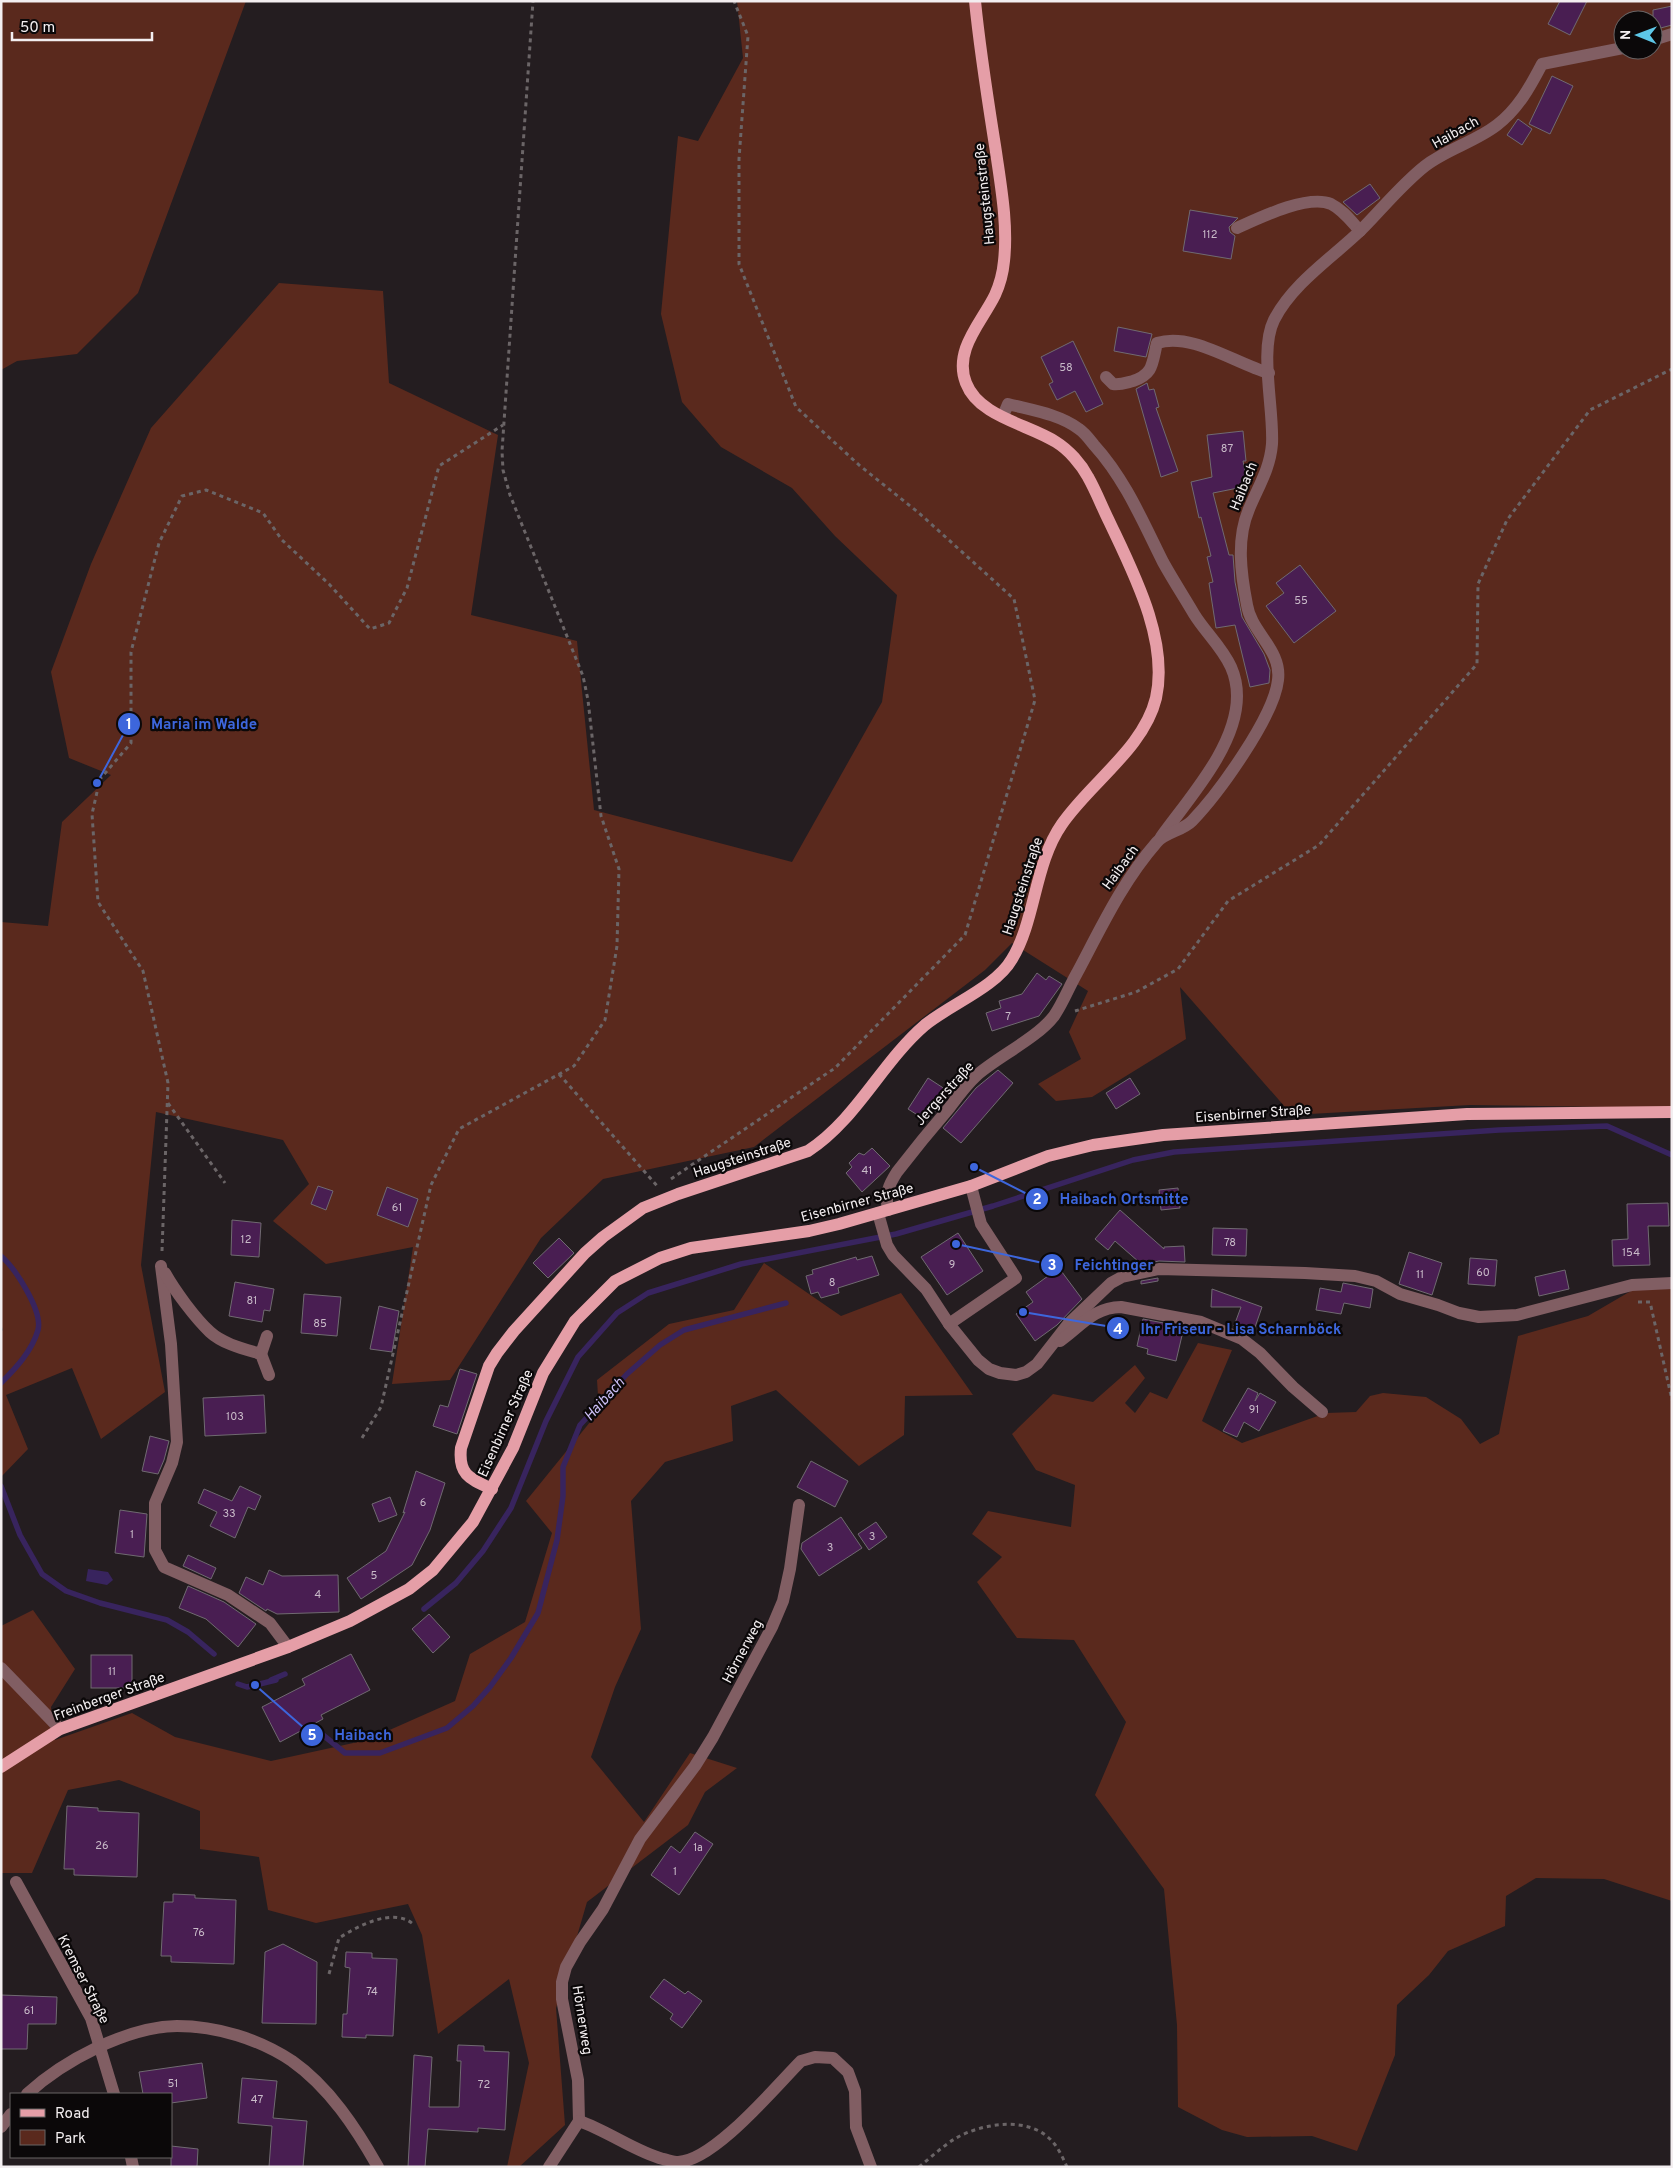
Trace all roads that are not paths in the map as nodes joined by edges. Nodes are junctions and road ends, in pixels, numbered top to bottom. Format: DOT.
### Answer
graph roads {
  1 [pos="974,1"];
  2 [pos="1613,50"];
  3 [pos="1237,228"];
  4 [pos="1360,231"];
  5 [pos="1269,372"];
  6 [pos="1106,376"];
  7 [pos="1003,416"];
  8 [pos="1159,839"];
  9 [pos="1053,1017"];
  10 [pos="1672,1112"];
  11 [pos="971,1186"];
  12 [pos="882,1216"];
  13 [pos="1672,1283"];
  14 [pos="949,1324"];
  15 [pos="267,1336"];
  16 [pos="1051,1347"];
  17 [pos="261,1354"];
  18 [pos="269,1375"];
  19 [pos="1322,1412"];
  20 [pos="492,1489"];
  21 [pos="799,1505"];
  22 [pos="288,1647"];
  23 [pos="234,1667"];
  24 [pos="1,1668"];
  25 [pos="60,1729"];
  26 [pos="1,1767"];
  27 [pos="16,1882"];
  28 [pos="100,2047"];
  29 [pos="28,2093"];
  30 [pos="114,2093"];
  31 [pos="10,2115"];
  32 [pos="579,2121"];
  33 [pos="1,2126"];
  34 [pos="554,2165"];
  35 [pos="378,2167"];
  36 [pos="871,2167"];
  1 -- 7 [label="main road, Haugsteinstraße"];
  2 -- 4 [label="street, Haibach"];
  3 -- 4 [label="street"];
  4 -- 5 [label="street, Haibach"];
  5 -- 6 [label="street"];
  5 -- 8 [label="street, Haibach"];
  7 -- 8 [label="street"];
  7 -- 20 [label="main road, Haugsteinstraße"];
  8 -- 9 [label="street, Haibach"];
  9 -- 12 [label="street, Jergerstraße"];
  10 -- 11 [label="main road, Eisenbirner Straße"];
  11 -- 12 [label="main road, Eisenbirner Straße"];
  11 -- 14 [label="street"];
  12 -- 14 [label="street, Jergerstraße"];
  12 -- 20 [label="main road, Eisenbirner Straße"];
  13 -- 16 [label="street"];
  14 -- 16 [label="street"];
  15 -- 17 [label="street"];
  16 -- 19 [label="street"];
  17 -- 18 [label="street"];
  17 -- 22 [label="street"];
  20 -- 22 [label="main road, Eisenbirner Straße"];
  21 -- 32 [label="street, Hörnerweg"];
  22 -- 23 [label="main road, Eisenbirner Straße"];
  23 -- 25 [label="main road, Freinberger Straße"];
  24 -- 25 [label="street"];
  25 -- 26 [label="main road, Freinberger Straße"];
  27 -- 28 [label="street, Kremser Straße"];
  28 -- 29 [label="street"];
  28 -- 30 [label="street, Kremser Straße"];
  28 -- 35 [label="street"];
  31 -- 33 [label="street"];
  32 -- 34 [label="street"];
  32 -- 36 [label="street"];
}
